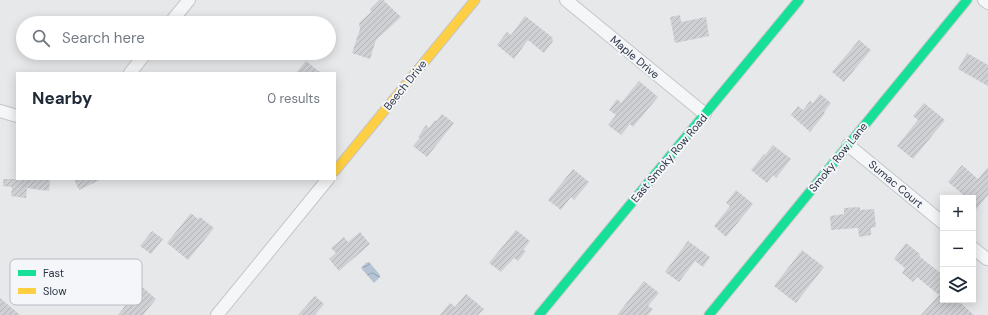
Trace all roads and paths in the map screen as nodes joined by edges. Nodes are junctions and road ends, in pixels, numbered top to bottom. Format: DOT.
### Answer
graph roads {
  1 [pos="189,0"];
  2 [pos="475,0"];
  3 [pos="566,0"];
  4 [pos="800,0"];
  5 [pos="967,0"];
  6 [pos="984,0"];
  7 [pos="988,3"];
  8 [pos="176,16"];
  9 [pos="140,60"];
  10 [pos="131,72"];
  11 [pos="0,111"];
  12 [pos="705,114"];
  13 [pos="16,116"];
  14 [pos="848,145"];
  15 [pos="336,170"];
  16 [pos="327,180"];
  17 [pos="940,221"];
  18 [pos="976,250"];
  19 [pos="987,259"];
  20 [pos="217,315"];
  21 [pos="539,315"];
  22 [pos="709,315"];
  1 -- 8 [label="street"];
  2 -- 15 [label="street, Beech Drive"];
  3 -- 12 [label="street, Maple Drive"];
  4 -- 12 [label="street, East Smoky Row Road"];
  5 -- 14 [label="street, Smoky Row Lane"];
  6 -- 7 [label="street"];
  9 -- 10 [label="street"];
  11 -- 13 [label="street"];
  12 -- 21 [label="street, East Smoky Row Road"];
  14 -- 17 [label="street, Sumac Court"];
  14 -- 22 [label="street, Smoky Row Lane"];
  16 -- 20 [label="street"];
  18 -- 19 [label="street"];
}
